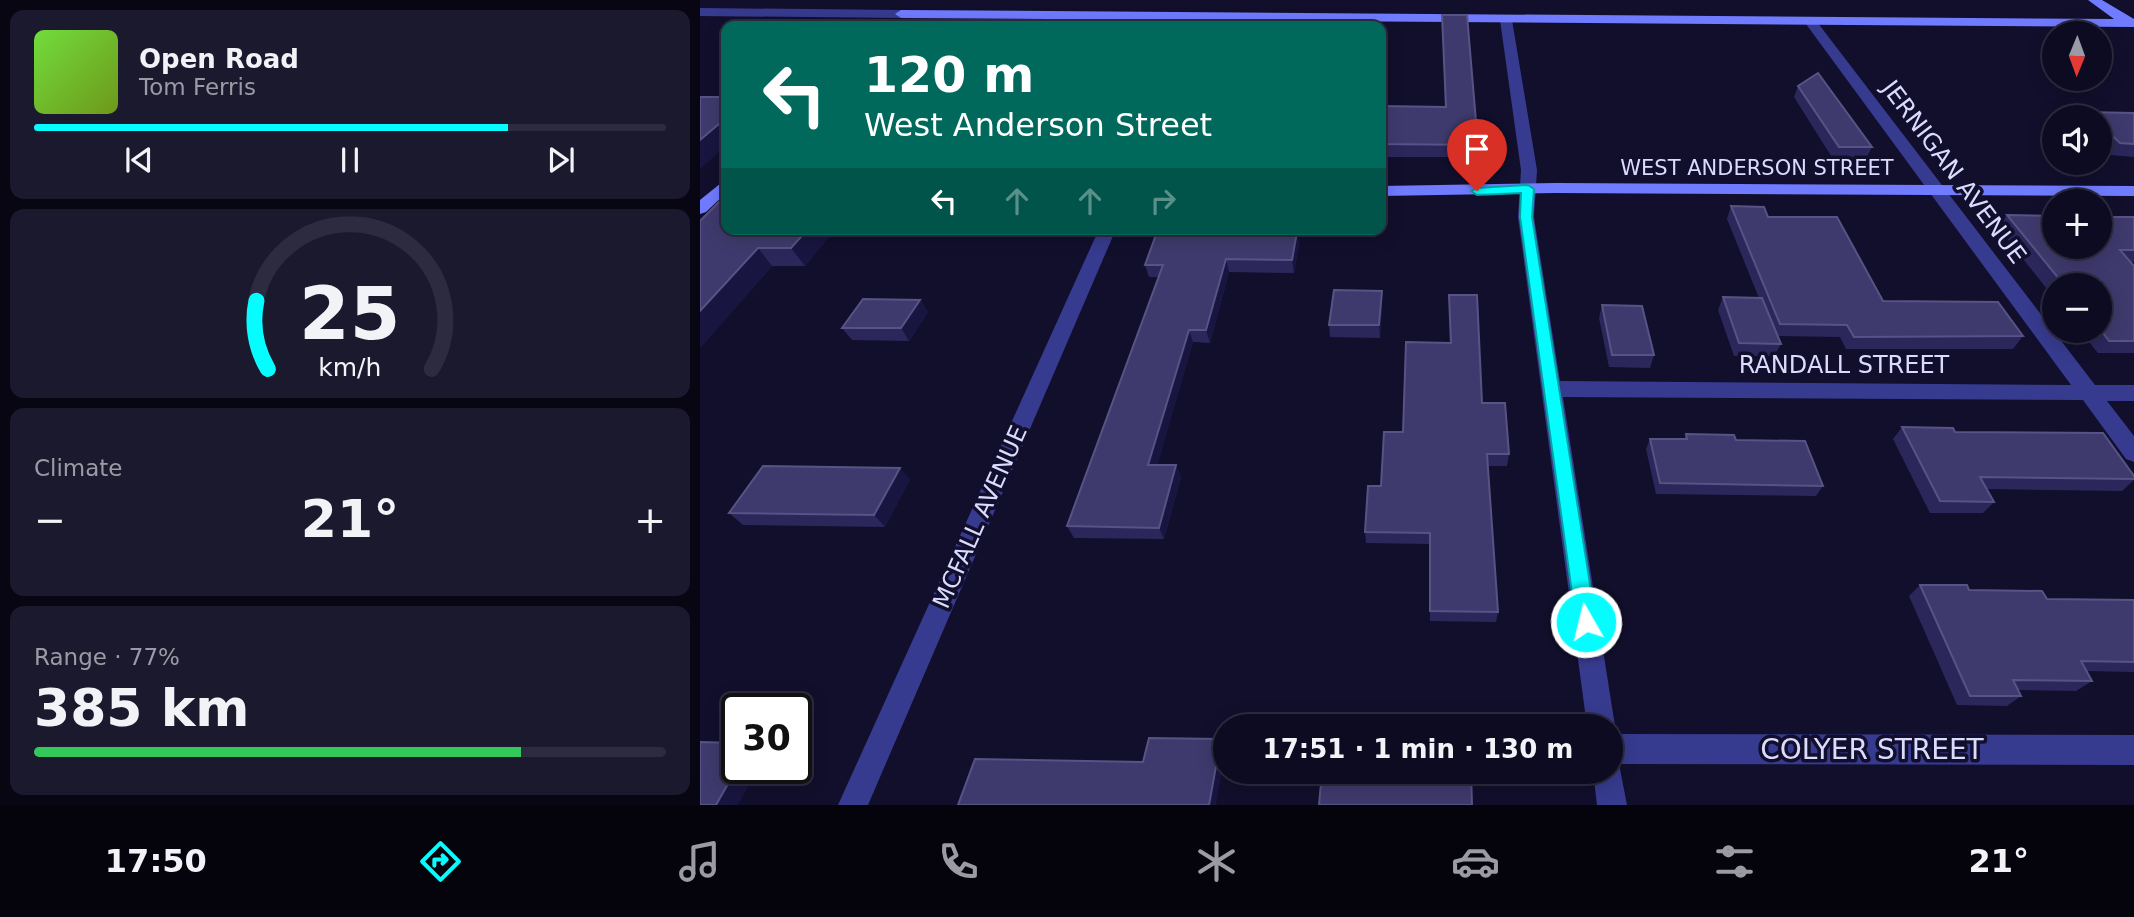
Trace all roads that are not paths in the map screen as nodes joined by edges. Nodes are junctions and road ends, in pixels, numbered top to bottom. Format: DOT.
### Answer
graph roads {
  1 [pos="916,0"];
  2 [pos="2094,0"];
  3 [pos="700,12"];
  4 [pos="901,14"];
  5 [pos="1506,20"];
  6 [pos="894,21"];
  7 [pos="1159,21"];
  8 [pos="1351,21"];
  9 [pos="1810,21"];
  10 [pos="2132,26"];
  11 [pos="1528,189"];
  12 [pos="1937,190"];
  13 [pos="717,191"];
  14 [pos="1386,191"];
  15 [pos="2134,191"];
  16 [pos="700,209"];
  17 [pos="1105,235"];
  18 [pos="1553,389"];
  19 [pos="2088,392"];
  20 [pos="2134,393"];
  21 [pos="2134,453"];
  22 [pos="1599,714"];
  23 [pos="1623,749"];
  24 [pos="2134,750"];
  25 [pos="1609,784"];
  26 [pos="853,805"];
  27 [pos="1612,805"];
  1 -- 4 [label="street"];
  2 -- 10 [label="street"];
  3 -- 4 [label="street"];
  4 -- 6 [label="street"];
  4 -- 7 [label="street"];
  5 -- 8 [label="street"];
  5 -- 9 [label="street"];
  5 -- 11 [label="street"];
  9 -- 10 [label="street"];
  9 -- 12 [label="street, JERNIGAN AVENUE"];
  11 -- 12 [label="street, WEST ANDERSON STREET"];
  11 -- 14 [label="street, WEST ANDERSON STREET"];
  11 -- 18 [label="street"];
  12 -- 15 [label="street, WEST ANDERSON STREET"];
  12 -- 19 [label="street, JERNIGAN AVENUE"];
  13 -- 16 [label="street"];
  17 -- 26 [label="street, MCFALL AVENUE"];
  18 -- 19 [label="street, RANDALL STREET"];
  18 -- 22 [label="street"];
  19 -- 20 [label="street, RANDALL STREET"];
  19 -- 21 [label="street, JERNIGAN AVENUE"];
  23 -- 24 [label="street, COLYER STREET"];
  25 -- 27 [label="street"];
}
